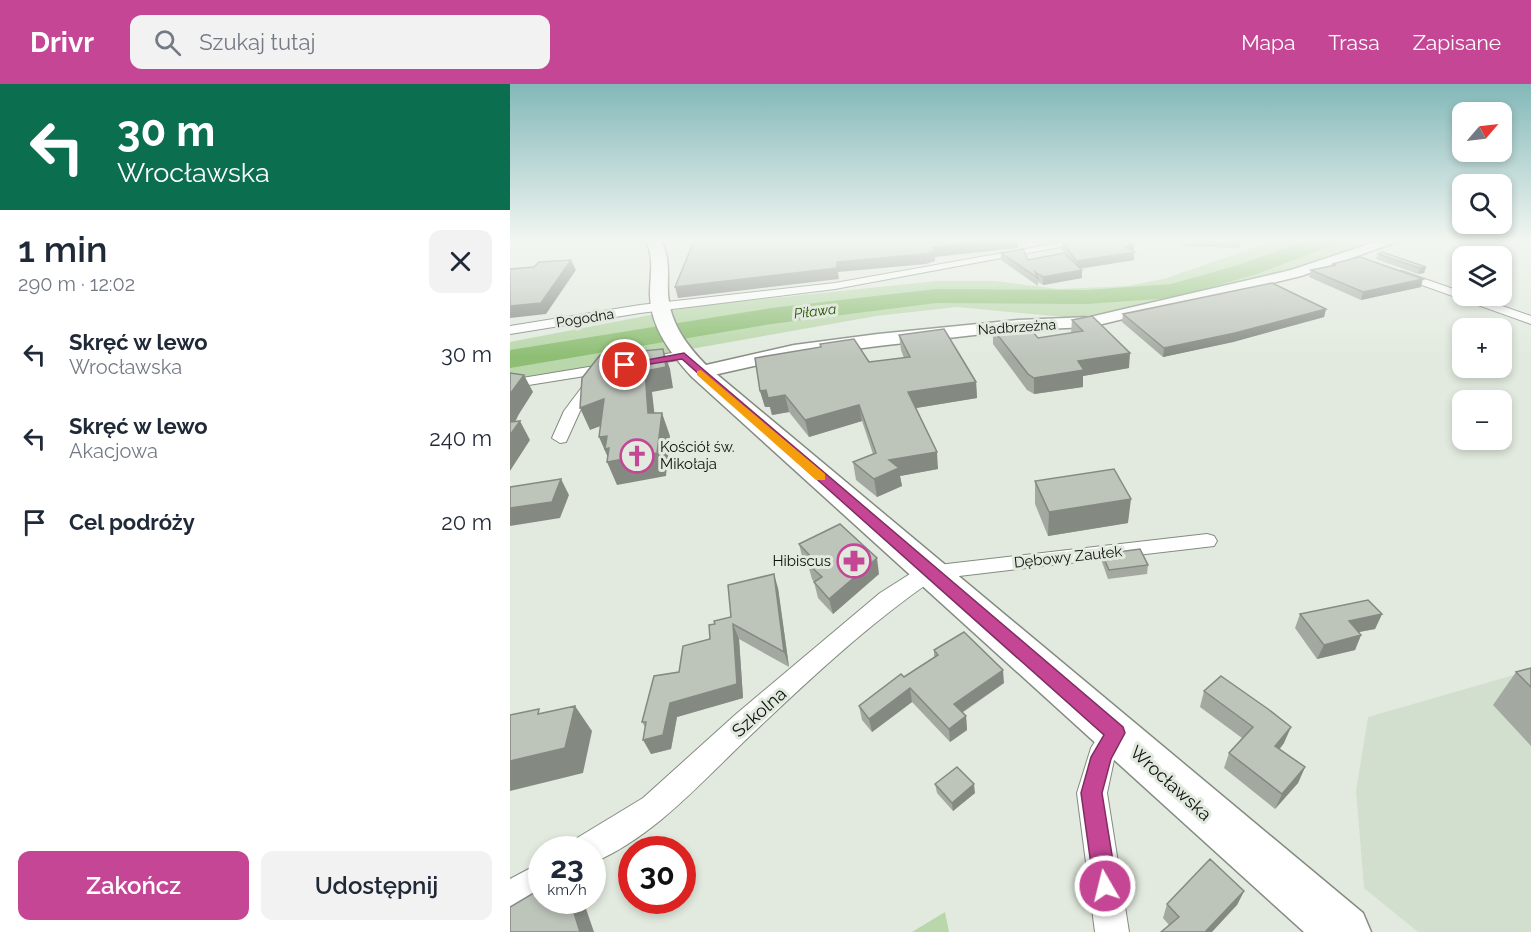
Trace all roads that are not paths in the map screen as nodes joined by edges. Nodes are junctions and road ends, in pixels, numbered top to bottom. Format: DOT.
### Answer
graph roads {
  1 [pos="661,279"];
  2 [pos="877,279"];
  3 [pos="1274,279"];
  4 [pos="1415,279"];
  5 [pos="662,310"];
  6 [pos="1531,320"];
  7 [pos="510,330"];
  8 [pos="688,360"];
  9 [pos="603,369"];
  10 [pos="510,384"];
  11 [pos="560,438"];
  12 [pos="1207,542"];
  13 [pos="929,572"];
  14 [pos="1116,733"];
  15 [pos="606,838"];
  16 [pos="528,887"];
  17 [pos="510,898"];
  18 [pos="1112,932"];
  19 [pos="1344,932"];
  1 -- 5 [label="main road"];
  2 -- 5 [label="street, Pogodna"];
  3 -- 8 [label="street, Nadbrzeżna"];
  4 -- 6 [label="street"];
  5 -- 7 [label="street, Pogodna"];
  5 -- 8 [label="main road"];
  8 -- 9 [label="street"];
  8 -- 13 [label="main road, Wrocławska"];
  9 -- 10 [label="street"];
  9 -- 11 [label="street"];
  12 -- 13 [label="street, Dębowy Zaułek"];
  13 -- 14 [label="main road, Wrocławska"];
  13 -- 15 [label="street, Szkolna"];
  14 -- 18 [label="street"];
  14 -- 19 [label="main road, Wrocławska"];
  16 -- 17 [label="street"];
}
